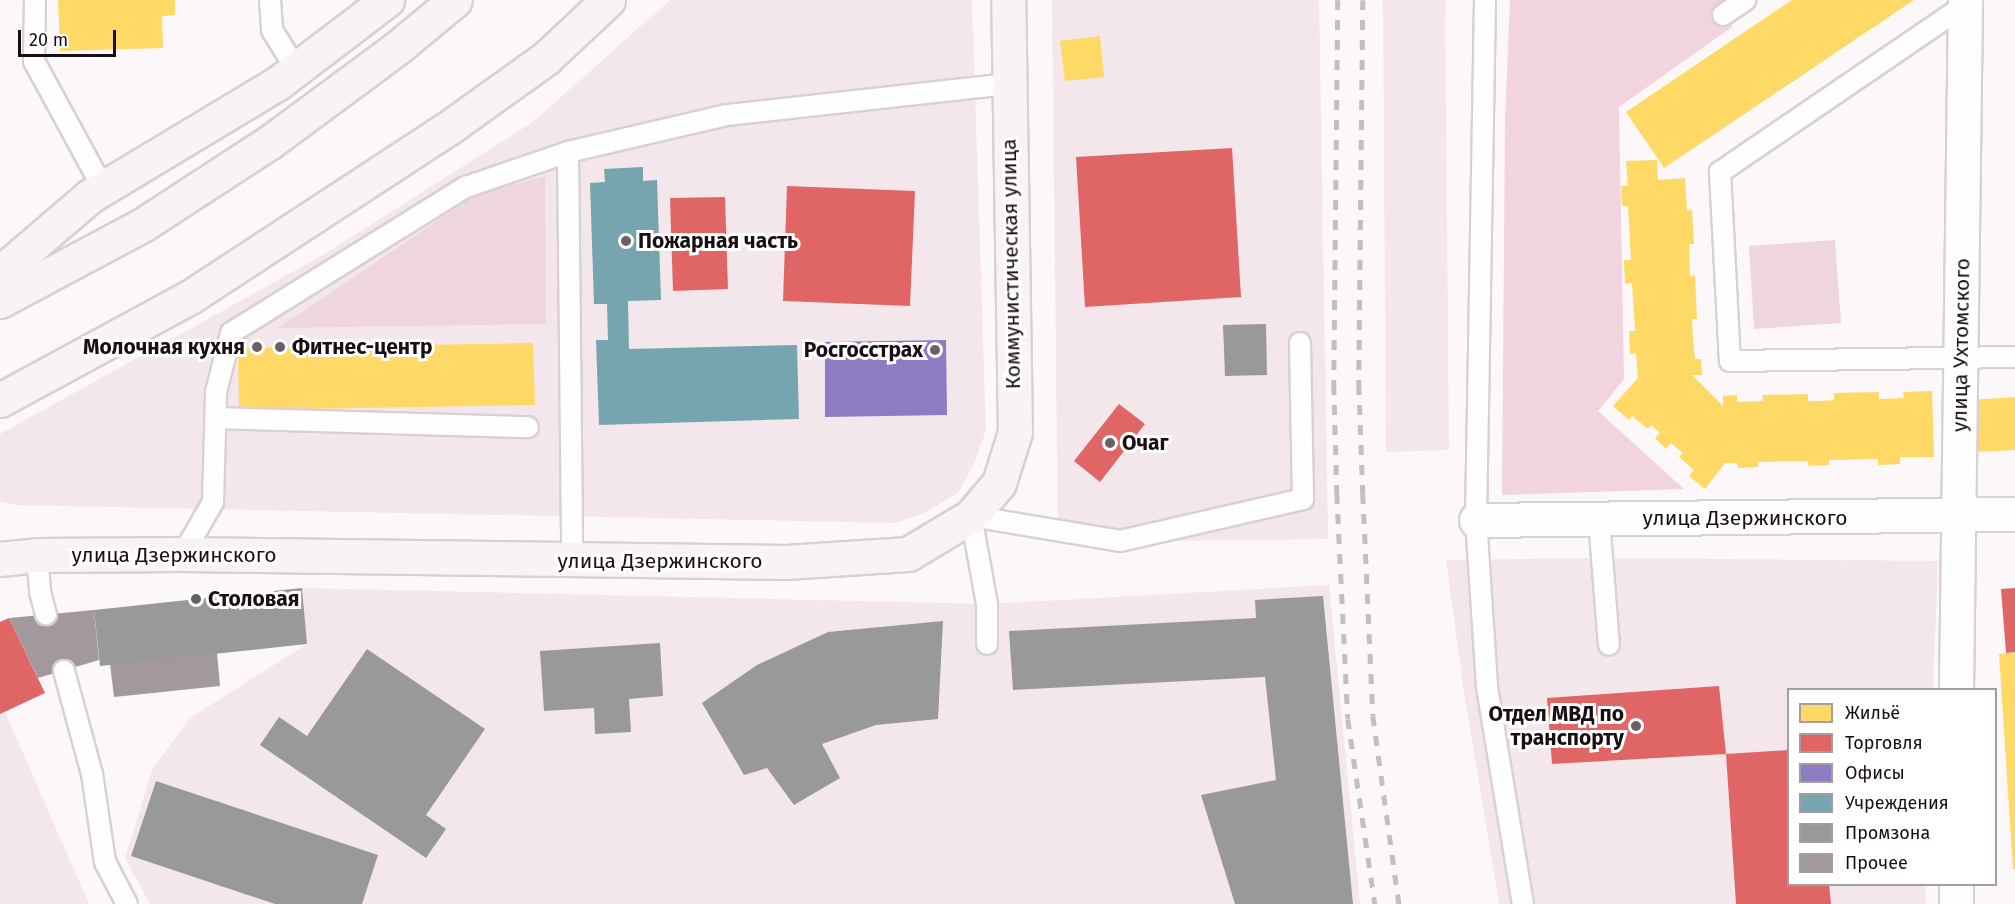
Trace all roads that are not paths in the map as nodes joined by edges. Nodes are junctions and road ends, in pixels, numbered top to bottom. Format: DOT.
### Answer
graph roads {
  1 [pos="35,0"];
  2 [pos="270,0"];
  3 [pos="387,0"];
  4 [pos="455,0"];
  5 [pos="608,0"];
  6 [pos="1008,0"];
  7 [pos="1485,0"];
  8 [pos="1745,0"];
  9 [pos="1965,2"];
  10 [pos="1723,15"];
  11 [pos="296,69"];
  12 [pos="1008,84"];
  13 [pos="567,152"];
  14 [pos="103,188"];
  15 [pos="0,273"];
  16 [pos="0,301"];
  17 [pos="1300,343"];
  18 [pos="2015,357"];
  19 [pos="1961,359"];
  20 [pos="0,400"];
  21 [pos="216,418"];
  22 [pos="528,427"];
  23 [pos="2015,514"];
  24 [pos="971,516"];
  25 [pos="1959,517"];
  26 [pos="1599,519"];
  27 [pos="1476,520"];
  28 [pos="183,554"];
  29 [pos="37,555"];
  30 [pos="0,559"];
  31 [pos="572,560"];
  32 [pos="46,614"];
  33 [pos="987,644"];
  34 [pos="1609,645"];
  35 [pos="63,670"];
  36 [pos="1956,688"];
  37 [pos="1956,886"];
  38 [pos="127,904"];
  39 [pos="1523,904"];
  40 [pos="1956,904"];
  1 -- 14 [label="lane"];
  2 -- 11 [label="lane"];
  3 -- 11 [label="main road"];
  4 -- 16 [label="main road"];
  5 -- 20 [label="main road"];
  6 -- 12 [label="main road, Коммунистическая улица"];
  7 -- 27 [label="lane"];
  8 -- 10 [label="lane"];
  9 -- 19 [label="street, улица Ухтомского"];
  9 -- 19 [label="lane"];
  11 -- 14 [label="main road"];
  12 -- 13 [label="lane"];
  12 -- 24 [label="main road, Коммунистическая улица"];
  13 -- 21 [label="lane"];
  13 -- 31 [label="lane"];
  14 -- 15 [label="main road"];
  17 -- 24 [label="lane"];
  18 -- 19 [label="lane"];
  19 -- 25 [label="street, улица Ухтомского"];
  21 -- 22 [label="lane"];
  21 -- 28 [label="lane"];
  23 -- 25 [label="street, улица Дзержинского"];
  24 -- 31 [label="main road, улица Дзержинского"];
  24 -- 33 [label="lane"];
  25 -- 26 [label="street, улица Дзержинского"];
  25 -- 36 [label="street, улица Ухтомского"];
  26 -- 27 [label="street, улица Дзержинского"];
  26 -- 34 [label="lane"];
  27 -- 39 [label="lane"];
  28 -- 29 [label="main road, улица Дзержинского"];
  28 -- 31 [label="main road, улица Дзержинского"];
  29 -- 30 [label="main road, улица Дзержинского"];
  29 -- 32 [label="lane"];
  35 -- 38 [label="lane"];
  37 -- 40 [label="street"];
}
